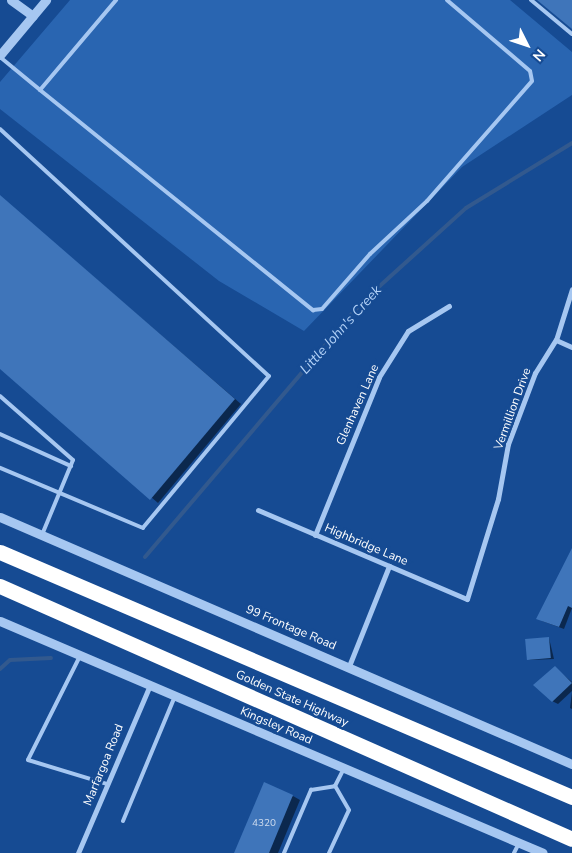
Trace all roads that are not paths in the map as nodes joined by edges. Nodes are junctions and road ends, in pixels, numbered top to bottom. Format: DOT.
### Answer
graph roads {
  1 [pos="11,0"];
  2 [pos="46,0"];
  3 [pos="116,0"];
  4 [pos="447,0"];
  5 [pos="531,0"];
  6 [pos="32,16"];
  7 [pos="572,34"];
  8 [pos="0,56"];
  9 [pos="40,90"];
  10 [pos="0,129"];
  11 [pos="572,289"];
  12 [pos="448,306"];
  13 [pos="556,340"];
  14 [pos="572,347"];
  15 [pos="0,396"];
  16 [pos="0,434"];
  17 [pos="71,466"];
  18 [pos="0,468"];
  19 [pos="59,493"];
  20 [pos="258,510"];
  21 [pos="0,517"];
  22 [pos="42,535"];
  23 [pos="315,535"];
  24 [pos="0,552"];
  25 [pos="389,566"];
  26 [pos="0,586"];
  27 [pos="467,599"];
  28 [pos="0,621"];
  29 [pos="80,656"];
  30 [pos="349,666"];
  31 [pos="150,686"];
  32 [pos="175,696"];
  33 [pos="572,764"];
  34 [pos="344,768"];
  35 [pos="107,784"];
  36 [pos="335,786"];
  37 [pos="572,797"];
  38 [pos="122,821"];
  39 [pos="572,839"];
  40 [pos="519,842"];
  41 [pos="78,853"];
  42 [pos="284,853"];
  43 [pos="330,853"];
  44 [pos="514,853"];
  45 [pos="543,853"];
  1 -- 6 [label="street"];
  2 -- 6 [label="street"];
  3 -- 9 [label="lane"];
  4 -- 9 [label="lane"];
  5 -- 7 [label="lane"];
  6 -- 8 [label="street"];
  8 -- 9 [label="lane"];
  10 -- 19 [label="lane"];
  11 -- 13 [label="street, Vermillion Drive"];
  12 -- 23 [label="street, Glenhaven Lane"];
  13 -- 14 [label="street"];
  13 -- 27 [label="street, Vermillion Drive"];
  15 -- 17 [label="lane"];
  16 -- 17 [label="lane"];
  17 -- 19 [label="lane"];
  18 -- 19 [label="lane"];
  19 -- 22 [label="lane"];
  20 -- 23 [label="street, Highbridge Lane"];
  21 -- 22 [label="street, 99 Frontage Road"];
  22 -- 30 [label="street, 99 Frontage Road"];
  23 -- 25 [label="street, Highbridge Lane"];
  24 -- 37 [label="highway, Golden State Highway"];
  25 -- 27 [label="street, Highbridge Lane"];
  25 -- 30 [label="street"];
  26 -- 39 [label="highway, Golden State Highway"];
  28 -- 29 [label="street, Kingsley Road"];
  29 -- 31 [label="street, Kingsley Road"];
  29 -- 35 [label="lane"];
  30 -- 33 [label="street, 99 Frontage Road"];
  31 -- 32 [label="street, Kingsley Road"];
  31 -- 35 [label="street, Marfargoa Road"];
  32 -- 34 [label="street, Kingsley Road"];
  32 -- 38 [label="lane"];
  34 -- 36 [label="lane"];
  34 -- 40 [label="street, Kingsley Road"];
  35 -- 41 [label="street, Marfargoa Road"];
  36 -- 42 [label="lane"];
  36 -- 43 [label="lane"];
  40 -- 44 [label="lane"];
  40 -- 45 [label="street, Kingsley Road"];
}
